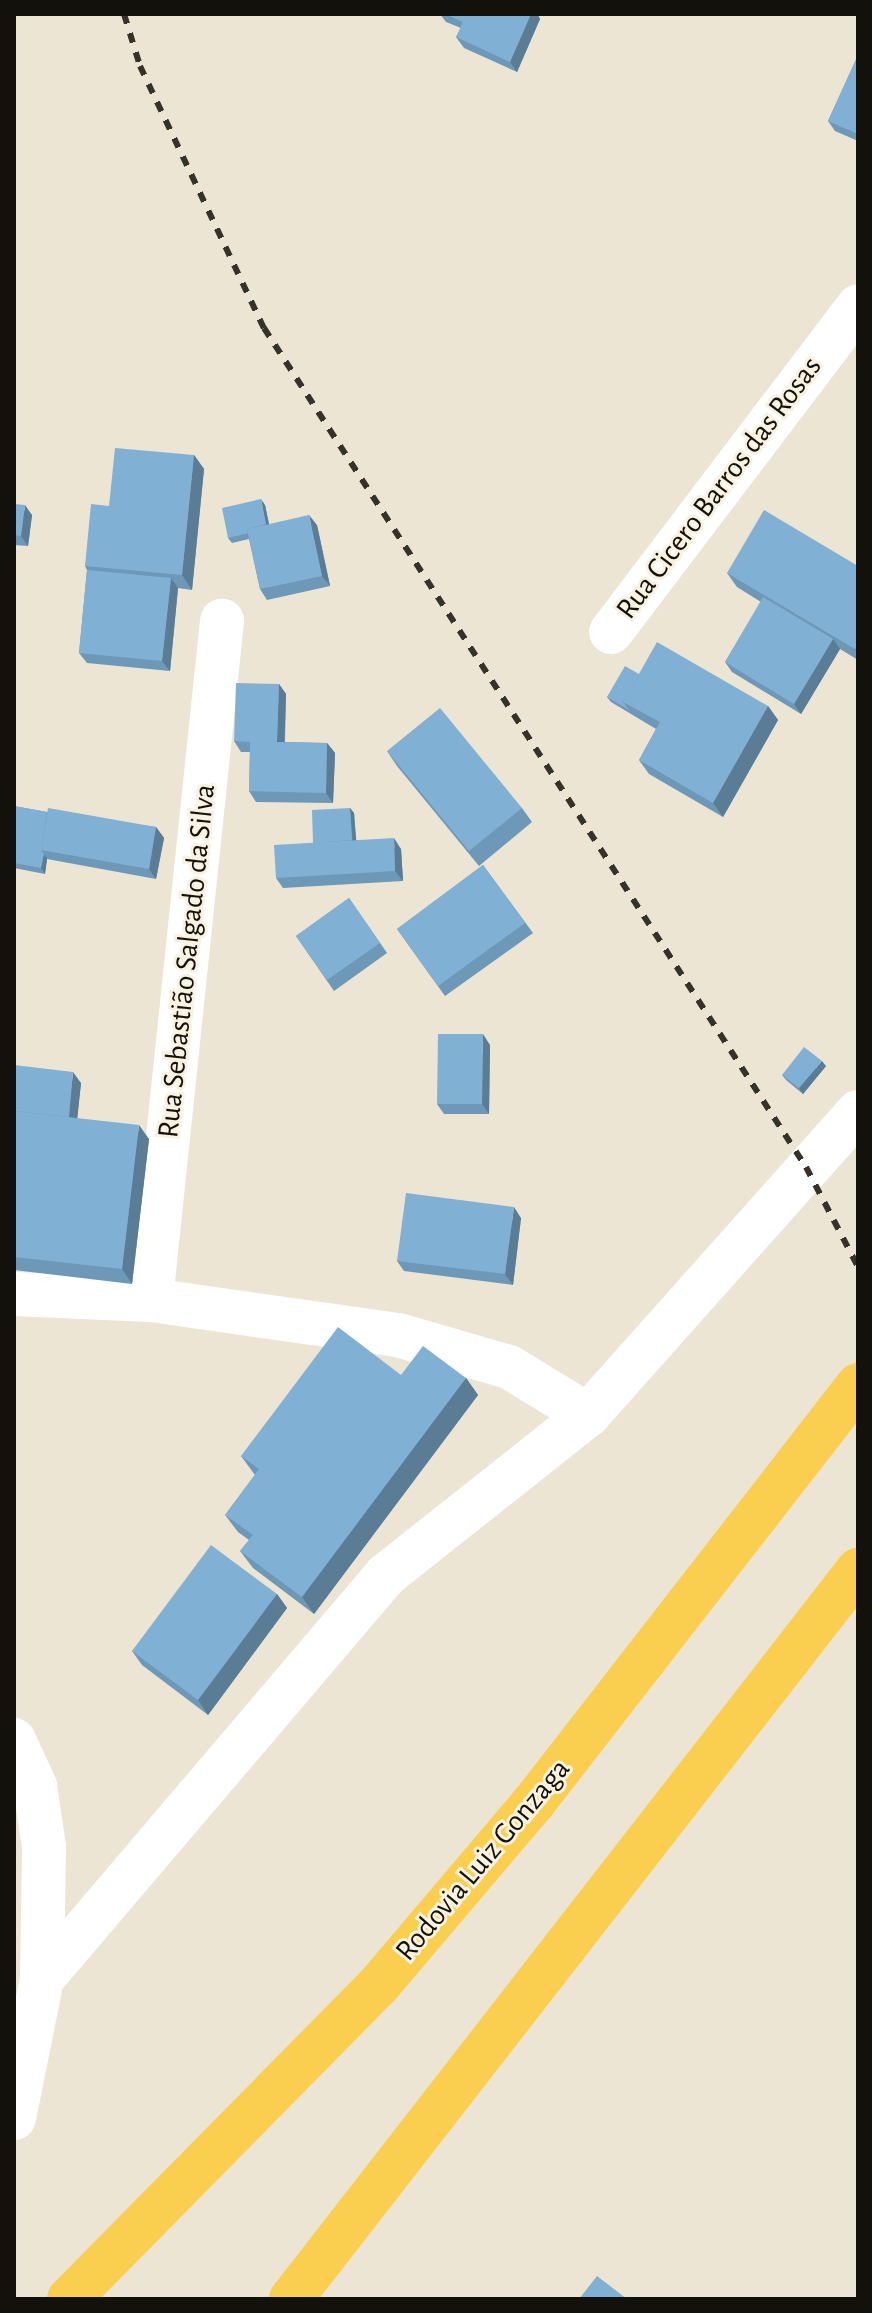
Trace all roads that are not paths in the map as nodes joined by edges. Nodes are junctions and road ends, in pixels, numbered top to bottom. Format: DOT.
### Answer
graph roads {
  1 [pos="858,306"];
  2 [pos="222,621"];
  3 [pos="611,632"];
  4 [pos="858,1112"];
  5 [pos="14,1294"];
  6 [pos="151,1300"];
  7 [pos="858,1385"];
  8 [pos="588,1415"];
  9 [pos="858,1570"];
  10 [pos="14,1740"];
  11 [pos="42,1979"];
  12 [pos="14,2118"];
  13 [pos="69,2299"];
  14 [pos="291,2299"];
  1 -- 3 [label="street, Rua Cicero Barros das Rosas"];
  2 -- 6 [label="street, Rua Sebastião Salgado da Silva"];
  4 -- 8 [label="street"];
  5 -- 6 [label="street"];
  6 -- 8 [label="street"];
  7 -- 13 [label="highway, Rodovia Luiz Gonzaga"];
  8 -- 11 [label="street"];
  9 -- 14 [label="highway"];
  10 -- 11 [label="street"];
  11 -- 12 [label="street"];
}
